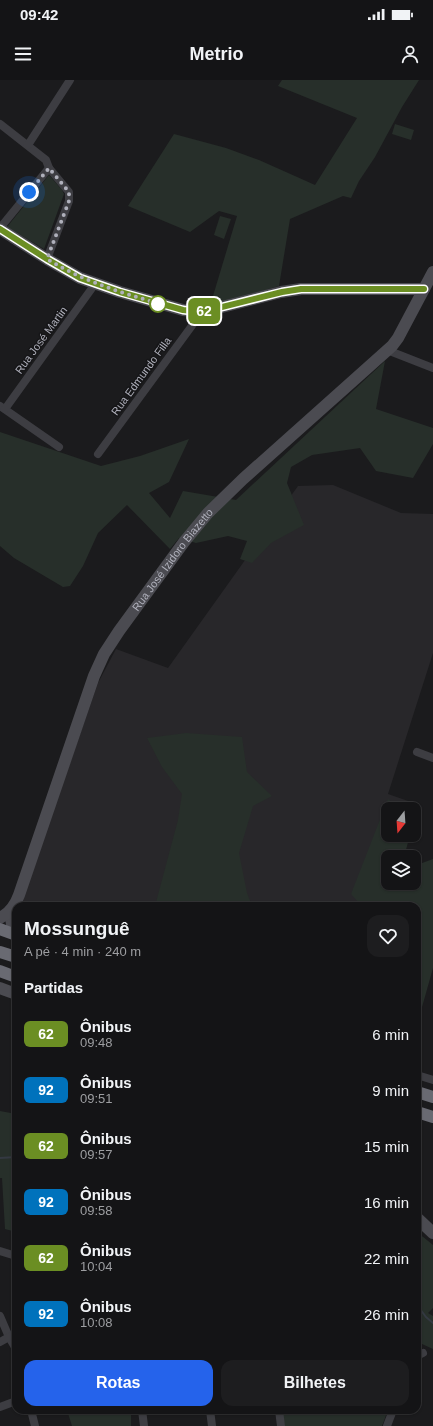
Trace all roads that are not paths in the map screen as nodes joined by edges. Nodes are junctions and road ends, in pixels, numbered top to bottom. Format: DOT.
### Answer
graph roads {
  1 [pos="70,80"];
  2 [pos="0,124"];
  3 [pos="28,145"];
  4 [pos="49,168"];
  5 [pos="0,229"];
  6 [pos="47,259"];
  7 [pos="433,272"];
  8 [pos="95,284"];
  9 [pos="424,289"];
  10 [pos="202,312"];
  11 [pos="387,350"];
  12 [pos="433,368"];
  13 [pos="2,407"];
  14 [pos="59,446"];
  15 [pos="98,454"];
  16 [pos="417,752"];
  17 [pos="433,758"];
  18 [pos="16,902"];
  19 [pos="5,915"];
  20 [pos="12,924"];
  21 [pos="0,929"];
  22 [pos="12,934"];
  23 [pos="0,952"];
  24 [pos="12,956"];
  25 [pos="0,971"];
  26 [pos="12,976"];
  27 [pos="0,988"];
  28 [pos="12,992"];
  29 [pos="421,1076"];
  30 [pos="433,1080"];
  31 [pos="421,1093"];
  32 [pos="433,1097"];
  33 [pos="421,1113"];
  34 [pos="433,1117"];
  35 [pos="421,1222"];
  36 [pos="433,1233"];
  37 [pos="0,1251"];
  38 [pos="12,1255"];
  39 [pos="0,1316"];
  40 [pos="9,1337"];
  41 [pos="0,1342"];
  42 [pos="12,1342"];
  43 [pos="12,1402"];
  44 [pos="0,1407"];
  45 [pos="32,1414"];
  46 [pos="142,1414"];
  47 [pos="210,1414"];
  48 [pos="280,1414"];
  49 [pos="392,1414"];
  50 [pos="35,1426"];
  51 [pos="144,1426"];
  52 [pos="212,1426"];
  53 [pos="281,1426"];
  54 [pos="387,1426"];
  1 -- 3 [label="street"];
  2 -- 3 [label="street"];
  3 -- 4 [label="street"];
  4 -- 5 [label="street"];
  4 -- 6 [label="street"];
  5 -- 6 [label="street"];
  6 -- 8 [label="street"];
  7 -- 9 [label="street, Rua José Izidoro Biazetto"];
  8 -- 10 [label="street"];
  8 -- 13 [label="street, Rua José Martin"];
  9 -- 10 [label="street"];
  9 -- 11 [label="street, Rua José Izidoro Biazetto"];
  10 -- 15 [label="street, Rua Edmundo Filla"];
  11 -- 12 [label="street"];
  11 -- 18 [label="street, Rua José Izidoro Biazetto"];
  13 -- 14 [label="street"];
  16 -- 17 [label="street"];
  19 -- 20 [label="street, Rua José Izidoro Biazetto"];
  21 -- 22 [label="highway"];
  23 -- 24 [label="highway"];
  25 -- 26 [label="highway"];
  27 -- 28 [label="street"];
  29 -- 30 [label="street"];
  31 -- 32 [label="highway"];
  33 -- 34 [label="highway"];
  35 -- 36 [label="street"];
  37 -- 38 [label="street"];
  39 -- 40 [label="street"];
  40 -- 41 [label="street"];
  40 -- 42 [label="street"];
  43 -- 44 [label="street"];
  45 -- 50 [label="street"];
  46 -- 51 [label="street"];
  47 -- 52 [label="street"];
  48 -- 53 [label="street"];
  49 -- 54 [label="street"];
}
